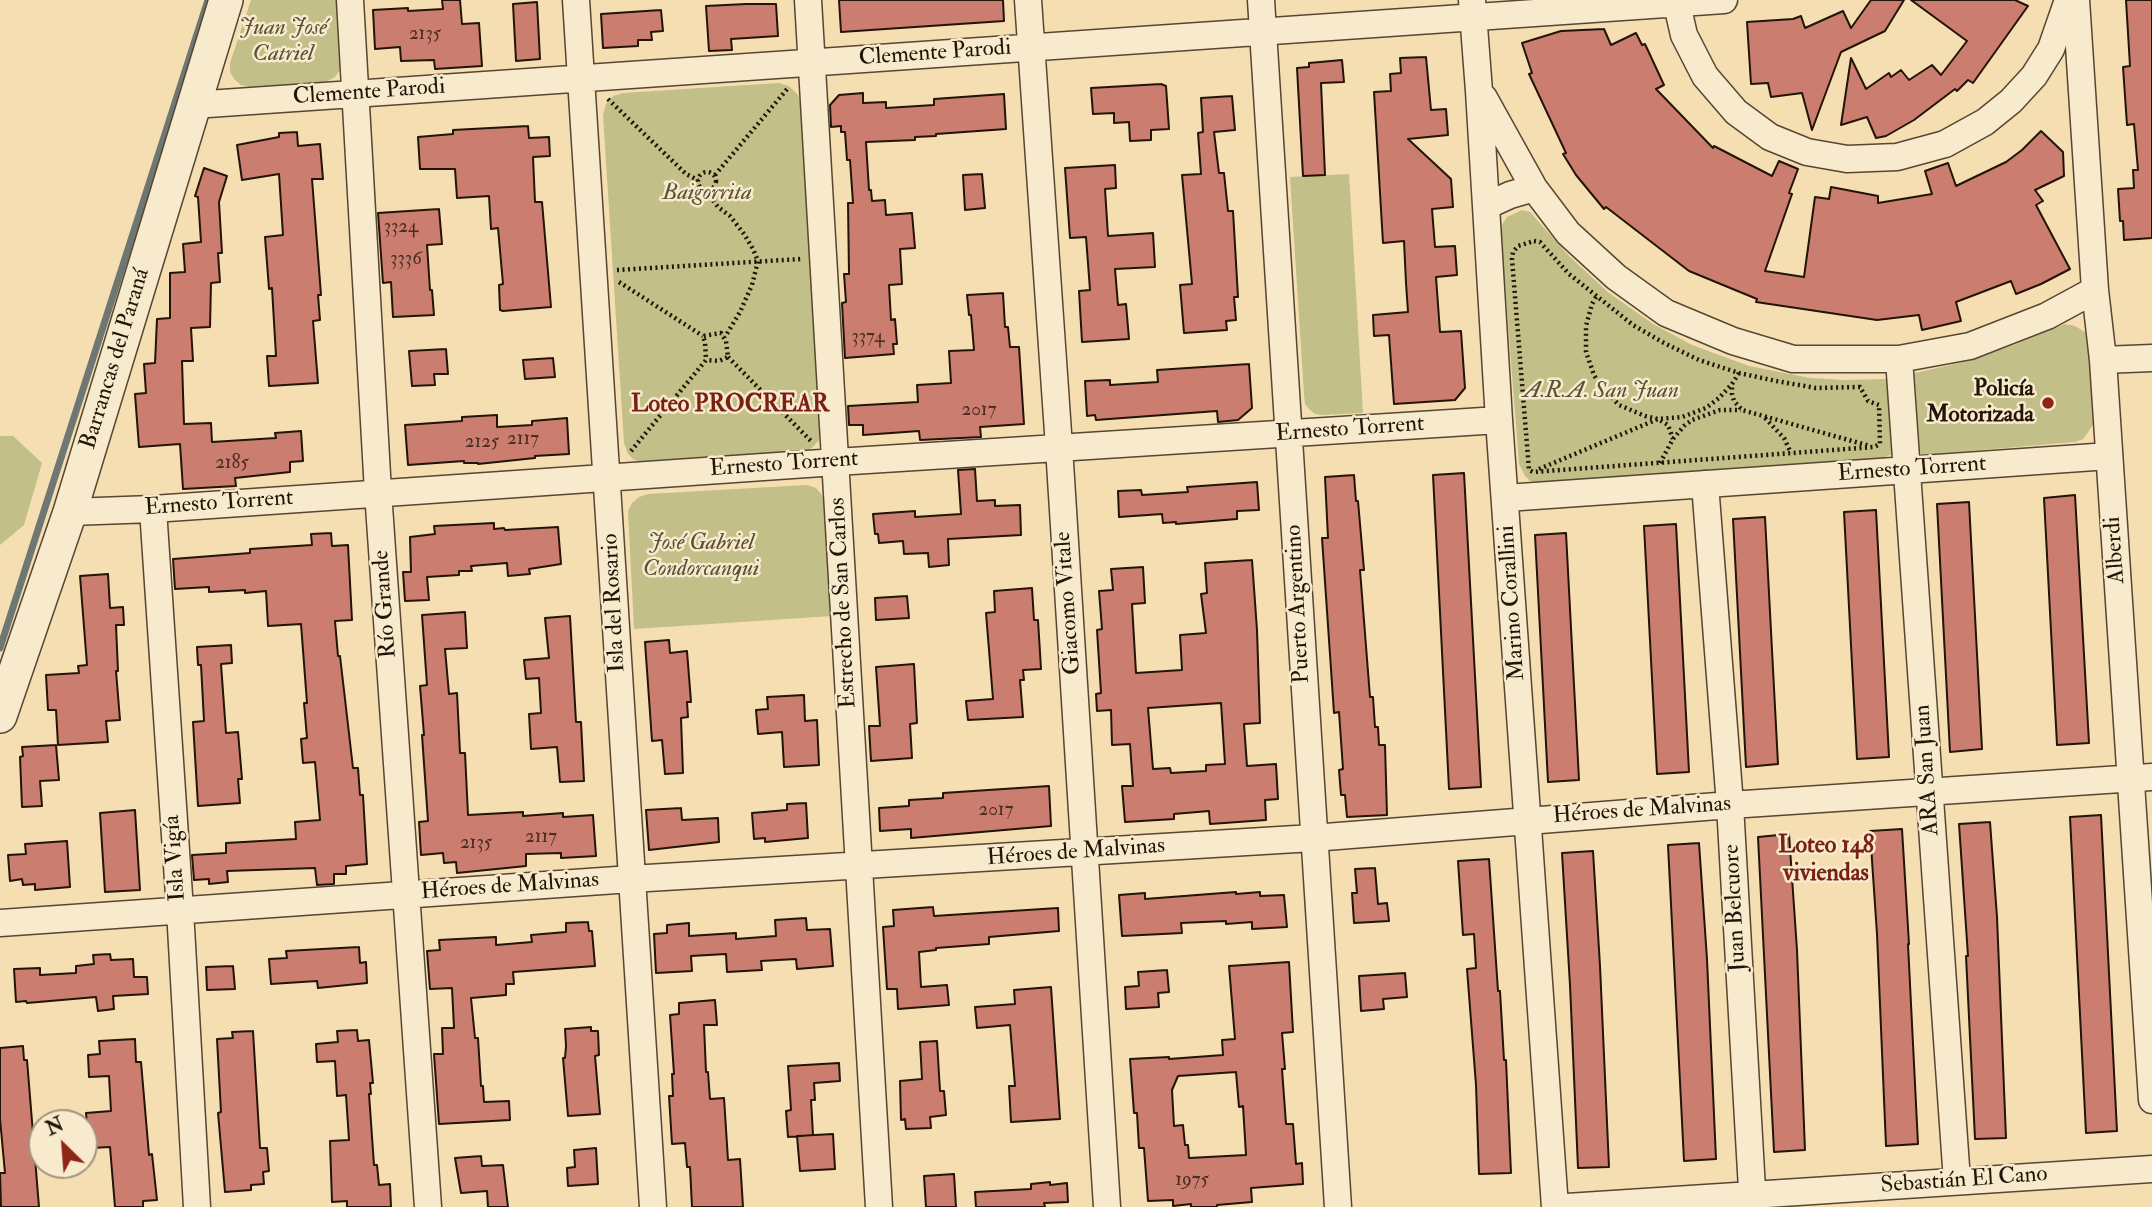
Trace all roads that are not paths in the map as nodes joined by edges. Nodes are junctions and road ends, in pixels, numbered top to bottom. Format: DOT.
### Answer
graph roads {
  1 [pos="226,0"];
  2 [pos="350,0"];
  3 [pos="576,0"];
  4 [pos="808,0"];
  5 [pos="1028,0"];
  6 [pos="1261,0"];
  7 [pos="1724,0"];
  8 [pos="2068,0"];
  9 [pos="2076,0"];
  10 [pos="1676,2"];
  11 [pos="1472,8"];
  12 [pos="1263,31"];
  13 [pos="1030,48"];
  14 [pos="812,62"];
  15 [pos="580,79"];
  16 [pos="1479,91"];
  17 [pos="355,94"];
  18 [pos="193,105"];
  19 [pos="1534,188"];
  20 [pos="1486,206"];
  21 [pos="2095,290"];
  22 [pos="2152,358"];
  23 [pos="1899,359"];
  24 [pos="2103,360"];
  25 [pos="1499,420"];
  26 [pos="1289,433"];
  27 [pos="1059,447"];
  28 [pos="2109,456"];
  29 [pos="836,461"];
  30 [pos="1907,470"];
  31 [pos="607,478"];
  32 [pos="1705,484"];
  33 [pos="378,492"];
  34 [pos="1506,498"];
  35 [pos="153,509"];
  36 [pos="70,512"];
  37 [pos="0,716"];
  38 [pos="2142,778"];
  39 [pos="1930,792"];
  40 [pos="1730,805"];
  41 [pos="1528,820"];
  42 [pos="1313,838"];
  43 [pos="1085,852"];
  44 [pos="859,866"];
  45 [pos="631,879"];
  46 [pos="407,894"];
  47 [pos="180,910"];
  48 [pos="0,923"];
  49 [pos="2152,1100"];
  50 [pos="2152,1169"];
  51 [pos="1957,1181"];
  52 [pos="1753,1201"];
  53 [pos="197,1207"];
  54 [pos="428,1207"];
  55 [pos="653,1207"];
  56 [pos="879,1207"];
  57 [pos="1107,1207"];
  58 [pos="1338,1207"];
  59 [pos="1555,1207"];
  60 [pos="1567,1207"];
  1 -- 18 [label="street, Barrancas del Paraná"];
  2 -- 17 [label="street, Río Grande"];
  3 -- 15 [label="street, Isla del Rosario"];
  4 -- 14 [label="street, Estrecho de San Carlos"];
  5 -- 13 [label="street, Giacomo Vitale"];
  6 -- 12 [label="street, Puerto Argentino"];
  7 -- 10 [label="street, Clemente Parodi"];
  8 -- 10 [label="street"];
  9 -- 21 [label="street, Alberdi"];
  10 -- 11 [label="street, Clemente Parodi"];
  11 -- 12 [label="street, Clemente Parodi"];
  11 -- 16 [label="street, Marino Corallini"];
  12 -- 13 [label="street, Clemente Parodi"];
  12 -- 26 [label="street, Puerto Argentino"];
  13 -- 14 [label="street, Clemente Parodi"];
  13 -- 27 [label="street, Giacomo Vitale"];
  14 -- 15 [label="street, Clemente Parodi"];
  14 -- 29 [label="street, Estrecho de San Carlos"];
  15 -- 17 [label="street, Clemente Parodi"];
  15 -- 31 [label="street, Isla del Rosario"];
  16 -- 19 [label="street"];
  16 -- 20 [label="street, Marino Corallini"];
  17 -- 18 [label="street, Clemente Parodi"];
  17 -- 33 [label="street, Río Grande"];
  18 -- 36 [label="street, Barrancas del Paraná"];
  19 -- 20 [label="street"];
  19 -- 23 [label="street"];
  20 -- 25 [label="street, Marino Corallini"];
  21 -- 23 [label="street"];
  21 -- 24 [label="street, Alberdi"];
  22 -- 24 [label="street"];
  23 -- 30 [label="street, ARA San Juan"];
  24 -- 28 [label="street, Alberdi"];
  25 -- 26 [label="street, Ernesto Torrent"];
  25 -- 34 [label="street, Marino Corallini"];
  26 -- 27 [label="street, Ernesto Torrent"];
  26 -- 42 [label="street, Puerto Argentino"];
  27 -- 29 [label="street, Ernesto Torrent"];
  27 -- 43 [label="street, Giacomo Vitale"];
  28 -- 30 [label="street, Ernesto Torrent"];
  28 -- 38 [label="street, Alberdi"];
  29 -- 31 [label="street, Ernesto Torrent"];
  29 -- 44 [label="street, Estrecho de San Carlos"];
  30 -- 32 [label="street, Ernesto Torrent"];
  30 -- 39 [label="street, ARA San Juan"];
  31 -- 33 [label="street, Ernesto Torrent"];
  31 -- 45 [label="street, Isla del Rosario"];
  32 -- 34 [label="street, Ernesto Torrent"];
  32 -- 40 [label="street, Juan Belcuore"];
  33 -- 35 [label="street, Ernesto Torrent"];
  33 -- 46 [label="street, Río Grande"];
  34 -- 41 [label="street, Marino Corallini"];
  35 -- 36 [label="street, Ernesto Torrent"];
  35 -- 47 [label="street, Isla Vigía"];
  36 -- 37 [label="street, Barrancas del Paraná"];
  38 -- 39 [label="street, Héroes de Malvinas"];
  38 -- 49 [label="street, Alberdi"];
  39 -- 40 [label="street, Héroes de Malvinas"];
  39 -- 51 [label="street, ARA San Juan"];
  40 -- 41 [label="street, Héroes de Malvinas"];
  40 -- 52 [label="street, Juan Belcuore"];
  41 -- 42 [label="street, Héroes de Malvinas"];
  41 -- 59 [label="street, Marino Corallini"];
  42 -- 43 [label="street, Héroes de Malvinas"];
  42 -- 58 [label="street, Puerto Argentino"];
  43 -- 44 [label="street, Héroes de Malvinas"];
  43 -- 57 [label="street, Giacomo Vitale"];
  44 -- 45 [label="street, Héroes de Malvinas"];
  44 -- 56 [label="street, Estrecho de San Carlos"];
  45 -- 46 [label="street, Héroes de Malvinas"];
  45 -- 55 [label="street, Isla del Rosario"];
  46 -- 47 [label="street, Héroes de Malvinas"];
  46 -- 54 [label="street, Río Grande"];
  47 -- 48 [label="street, Héroes de Malvinas"];
  47 -- 53 [label="street, Isla Vigía"];
  50 -- 51 [label="street, Sebastián El Cano"];
  51 -- 52 [label="street, Sebastián El Cano"];
  52 -- 60 [label="street, Sebastián El Cano"];
}
